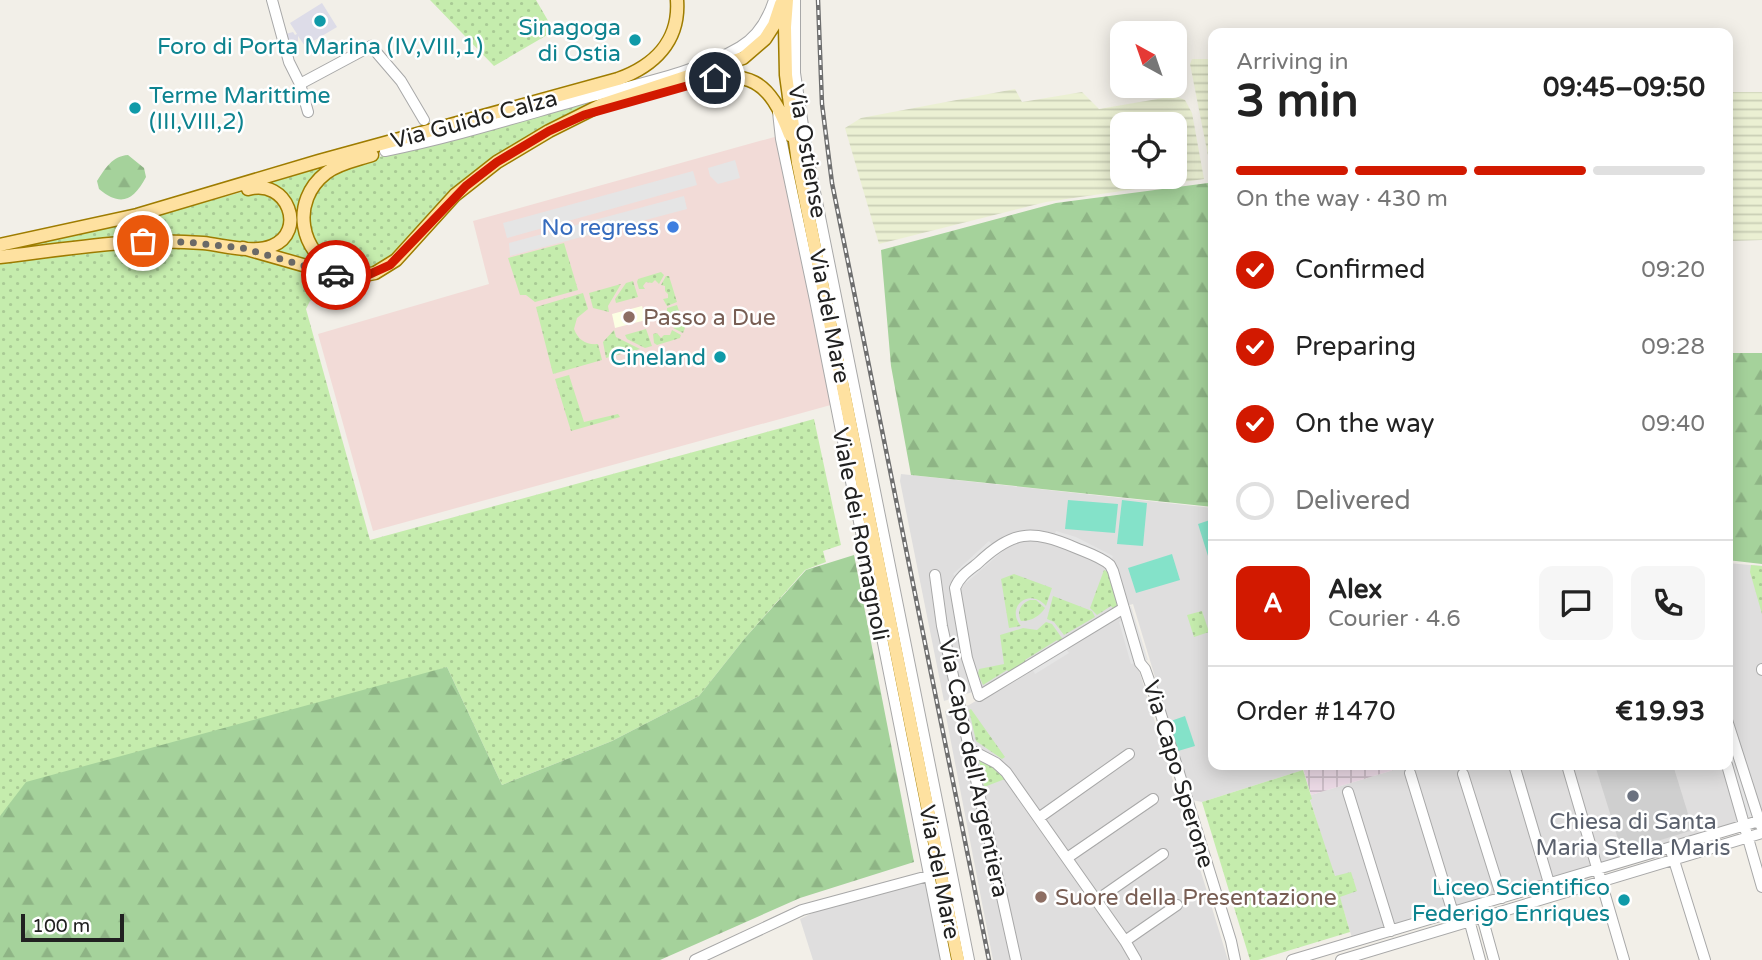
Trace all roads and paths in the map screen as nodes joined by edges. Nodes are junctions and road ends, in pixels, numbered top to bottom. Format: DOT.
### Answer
graph roads {
  1 [pos="272,0"];
  2 [pos="677,0"];
  3 [pos="774,0"];
  4 [pos="782,0"];
  5 [pos="787,0"];
  6 [pos="795,0"];
  7 [pos="300,84"];
  8 [pos="777,108"];
  9 [pos="308,112"];
  10 [pos="584,115"];
  11 [pos="427,126"];
  12 [pos="385,151"];
  13 [pos="798,163"];
  14 [pos="227,188"];
  15 [pos="0,245"];
  16 [pos="243,248"];
  17 [pos="0,257"];
  18 [pos="349,276"];
  19 [pos="935,575"];
  20 [pos="1124,608"];
  21 [pos="979,696"];
  22 [pos="959,703"];
  23 [pos="1733,739"];
  24 [pos="969,749"];
  25 [pos="1129,754"];
  26 [pos="1515,770"];
  27 [pos="1569,770"];
  28 [pos="1728,770"];
  29 [pos="1410,773"];
  30 [pos="1463,774"];
  31 [pos="1348,792"];
  32 [pos="1153,799"];
  33 [pos="1040,817"];
  34 [pos="1745,825"];
  35 [pos="1761,826"];
  36 [pos="1748,837"];
  37 [pos="1670,846"];
  38 [pos="1163,854"];
  39 [pos="1067,858"];
  40 [pos="1674,859"];
  41 [pos="1599,868"];
  42 [pos="928,876"];
  43 [pos="1602,880"];
  44 [pos="1549,883"];
  45 [pos="1762,887"];
  46 [pos="1502,898"];
  47 [pos="1097,900"];
  48 [pos="1177,905"];
  49 [pos="1479,905"];
  50 [pos="1465,909"];
  51 [pos="1453,913"];
  52 [pos="1482,917"];
  53 [pos="1469,921"];
  54 [pos="1391,931"];
  55 [pos="1125,941"];
  56 [pos="1231,942"];
  57 [pos="1348,944"];
  58 [pos="1348,959"];
  59 [pos="695,960"];
  60 [pos="946,960"];
  61 [pos="958,960"];
  62 [pos="969,960"];
  63 [pos="1016,960"];
  64 [pos="1136,960"];
  65 [pos="1235,960"];
  66 [pos="1243,960"];
  67 [pos="1292,960"];
  68 [pos="1480,960"];
  69 [pos="1494,960"];
  70 [pos="1624,960"];
  71 [pos="1705,960"];
  1 -- 7 [label="street"];
  2 -- 11 [label="main road, Via Guido Calza"];
  3 -- 12 [label="street"];
  4 -- 10 [label="main road"];
  5 -- 13 [label="main road, Via del Mare"];
  6 -- 62 [label="street, Via Ostiense"];
  7 -- 9 [label="street"];
  7 -- 11 [label="street"];
  8 -- 10 [label="main road"];
  8 -- 13 [label="main road"];
  8 -- 42 [label="street, Viale dei Romagnoli"];
  10 -- 18 [label="main road"];
  11 -- 12 [label="main road"];
  11 -- 14 [label="main road, Via Guido Calza"];
  12 -- 18 [label="main road"];
  13 -- 61 [label="main road, Via del Mare"];
  14 -- 15 [label="main road"];
  14 -- 16 [label="main road"];
  16 -- 17 [label="main road"];
  16 -- 18 [label="main road"];
  19 -- 22 [label="street, Via Capo dell'Argentiera"];
  20 -- 21 [label="street"];
  20 -- 21 [label="street, Via Capo Sperone"];
  20 -- 56 [label="street, Via Capo Sperone"];
  21 -- 22 [label="street"];
  22 -- 24 [label="street, Via Capo dell'Argentiera"];
  23 -- 35 [label="street"];
  24 -- 33 [label="street"];
  24 -- 63 [label="street, Via Capo dell'Argentiera"];
  25 -- 33 [label="street"];
  26 -- 44 [label="street"];
  27 -- 41 [label="street"];
  28 -- 34 [label="street"];
  29 -- 51 [label="street"];
  30 -- 46 [label="street"];
  31 -- 54 [label="street"];
  32 -- 39 [label="street"];
  33 -- 39 [label="street"];
  34 -- 35 [label="street"];
  34 -- 36 [label="street"];
  34 -- 37 [label="street"];
  35 -- 36 [label="street"];
  36 -- 40 [label="street"];
  36 -- 45 [label="street"];
  37 -- 40 [label="street"];
  37 -- 41 [label="street"];
  38 -- 47 [label="street"];
  39 -- 47 [label="street"];
  40 -- 43 [label="street"];
  40 -- 71 [label="street"];
  41 -- 43 [label="street"];
  41 -- 44 [label="street"];
  42 -- 59 [label="street"];
  42 -- 60 [label="street, Viale dei Romagnoli"];
  43 -- 52 [label="street"];
  43 -- 70 [label="street"];
  44 -- 46 [label="street"];
  46 -- 49 [label="street"];
  47 -- 55 [label="street"];
  48 -- 55 [label="street"];
  49 -- 50 [label="street"];
  49 -- 52 [label="street"];
  50 -- 51 [label="street"];
  50 -- 53 [label="street"];
  51 -- 54 [label="street"];
  52 -- 53 [label="street"];
  52 -- 69 [label="street"];
  53 -- 58 [label="street"];
  53 -- 68 [label="street"];
  54 -- 57 [label="street"];
  55 -- 64 [label="street"];
  56 -- 65 [label="street, Via Capo Sperone"];
  56 -- 66 [label="street, Via Capo Sperone"];
  57 -- 58 [label="street"];
  57 -- 67 [label="street"];
}
